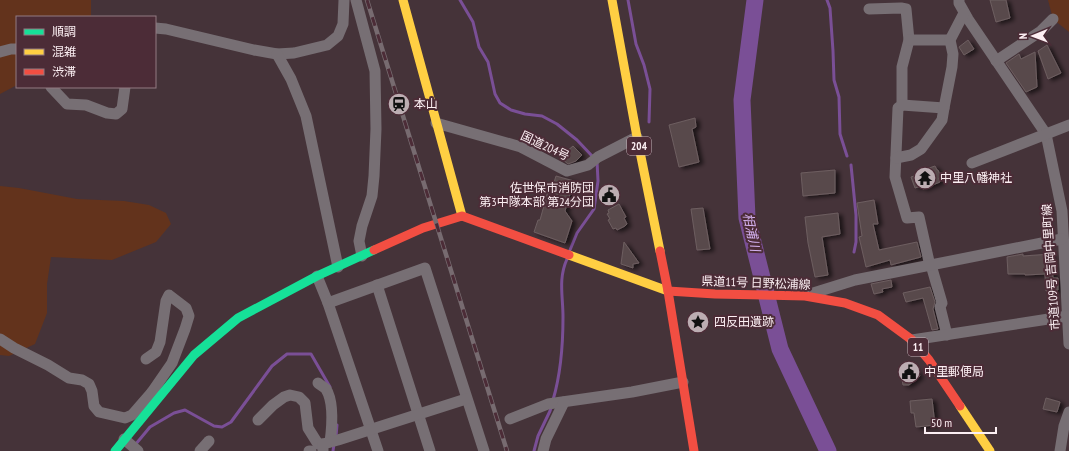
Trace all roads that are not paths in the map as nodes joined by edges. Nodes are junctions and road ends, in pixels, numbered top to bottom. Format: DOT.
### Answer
graph roads {
  1 [pos="344,0"];
  2 [pos="356,0"];
  3 [pos="403,0"];
  4 [pos="612,0"];
  5 [pos="959,0"];
  6 [pos="869,9"];
  7 [pos="964,13"];
  8 [pos="1053,19"];
  9 [pos="156,28"];
  10 [pos="909,40"];
  11 [pos="950,40"];
  12 [pos="16,49"];
  13 [pos="0,52"];
  14 [pos="277,54"];
  15 [pos="996,61"];
  16 [pos="52,88"];
  17 [pos="126,88"];
  18 [pos="902,105"];
  19 [pos="944,108"];
  20 [pos="436,123"];
  21 [pos="1069,126"];
  22 [pos="1046,134"];
  23 [pos="637,137"];
  24 [pos="896,158"];
  25 [pos="972,163"];
  26 [pos="1065,211"];
  27 [pos="462,216"];
  28 [pos="1062,239"];
  29 [pos="362,256"];
  30 [pos="930,265"];
  31 [pos="338,267"];
  32 [pos="317,276"];
  33 [pos="377,285"];
  34 [pos="668,291"];
  35 [pos="805,296"];
  36 [pos="328,303"];
  37 [pos="1068,316"];
  38 [pos="947,334"];
  39 [pos="0,339"];
  40 [pos="912,340"];
  41 [pos="1069,344"];
  42 [pos="146,359"];
  43 [pos="683,382"];
  44 [pos="318,383"];
  45 [pos="155,395"];
  46 [pos="466,399"];
  47 [pos="564,402"];
  48 [pos="1069,412"];
  49 [pos="418,415"];
  50 [pos="510,419"];
  51 [pos="258,420"];
  52 [pos="371,430"];
  53 [pos="126,441"];
  54 [pos="209,441"];
  55 [pos="330,444"];
  56 [pos="114,451"];
  57 [pos="138,451"];
  58 [pos="200,451"];
  59 [pos="378,451"];
  60 [pos="430,451"];
  61 [pos="484,451"];
  62 [pos="543,451"];
  63 [pos="694,451"];
  64 [pos="990,451"];
  65 [pos="1060,451"];
  1 -- 14 [label="street"];
  2 -- 29 [label="street"];
  3 -- 20 [label="main road"];
  4 -- 23 [label="main road, 204"];
  5 -- 7 [label="street, 市道109号 吉岡中里町線"];
  6 -- 10 [label="street"];
  7 -- 11 [label="street"];
  7 -- 15 [label="street, 市道109号 吉岡中里町線"];
  8 -- 15 [label="street"];
  9 -- 14 [label="street"];
  10 -- 11 [label="street"];
  10 -- 18 [label="street"];
  11 -- 19 [label="street"];
  12 -- 13 [label="street"];
  14 -- 31 [label="street"];
  15 -- 22 [label="street, 市道109号 吉岡中里町線"];
  16 -- 17 [label="street"];
  18 -- 19 [label="street"];
  18 -- 24 [label="street"];
  19 -- 24 [label="street"];
  20 -- 23 [label="street, 国道204号 / 204"];
  20 -- 27 [label="main road"];
  21 -- 22 [label="street"];
  22 -- 25 [label="street"];
  22 -- 26 [label="street, 市道109号 吉岡中里町線"];
  23 -- 34 [label="main road, 204"];
  24 -- 30 [label="street"];
  26 -- 28 [label="street, 市道109号 吉岡中里町線"];
  27 -- 29 [label="main road"];
  27 -- 34 [label="main road, 県道11号 日野松浦線"];
  28 -- 30 [label="street"];
  28 -- 37 [label="street, 市道109号 吉岡中里町線"];
  29 -- 31 [label="main road"];
  30 -- 35 [label="street"];
  30 -- 38 [label="street"];
  31 -- 32 [label="main road"];
  32 -- 36 [label="street"];
  32 -- 45 [label="main road"];
  33 -- 36 [label="street"];
  33 -- 46 [label="street"];
  33 -- 49 [label="street"];
  34 -- 35 [label="main road, 県道11号 日野松浦線 / 11"];
  34 -- 43 [label="main road, 204"];
  35 -- 40 [label="main road, 県道11号 日野松浦線 / 11"];
  36 -- 52 [label="street"];
  37 -- 38 [label="street"];
  37 -- 41 [label="street, 市道109号 吉岡中里町線"];
  38 -- 40 [label="street"];
  39 -- 45 [label="street"];
  40 -- 64 [label="main road, 県道11号 日野松浦線 / 11"];
  42 -- 45 [label="street"];
  43 -- 47 [label="street"];
  43 -- 63 [label="main road, 204"];
  44 -- 55 [label="street"];
  45 -- 53 [label="main road"];
  46 -- 49 [label="street"];
  46 -- 61 [label="street"];
  47 -- 50 [label="street"];
  47 -- 62 [label="street"];
  48 -- 65 [label="street"];
  49 -- 52 [label="street"];
  49 -- 60 [label="street"];
  51 -- 55 [label="street"];
  52 -- 55 [label="street"];
  52 -- 59 [label="street"];
  53 -- 56 [label="main road"];
  53 -- 57 [label="street"];
  54 -- 58 [label="street"];
}
